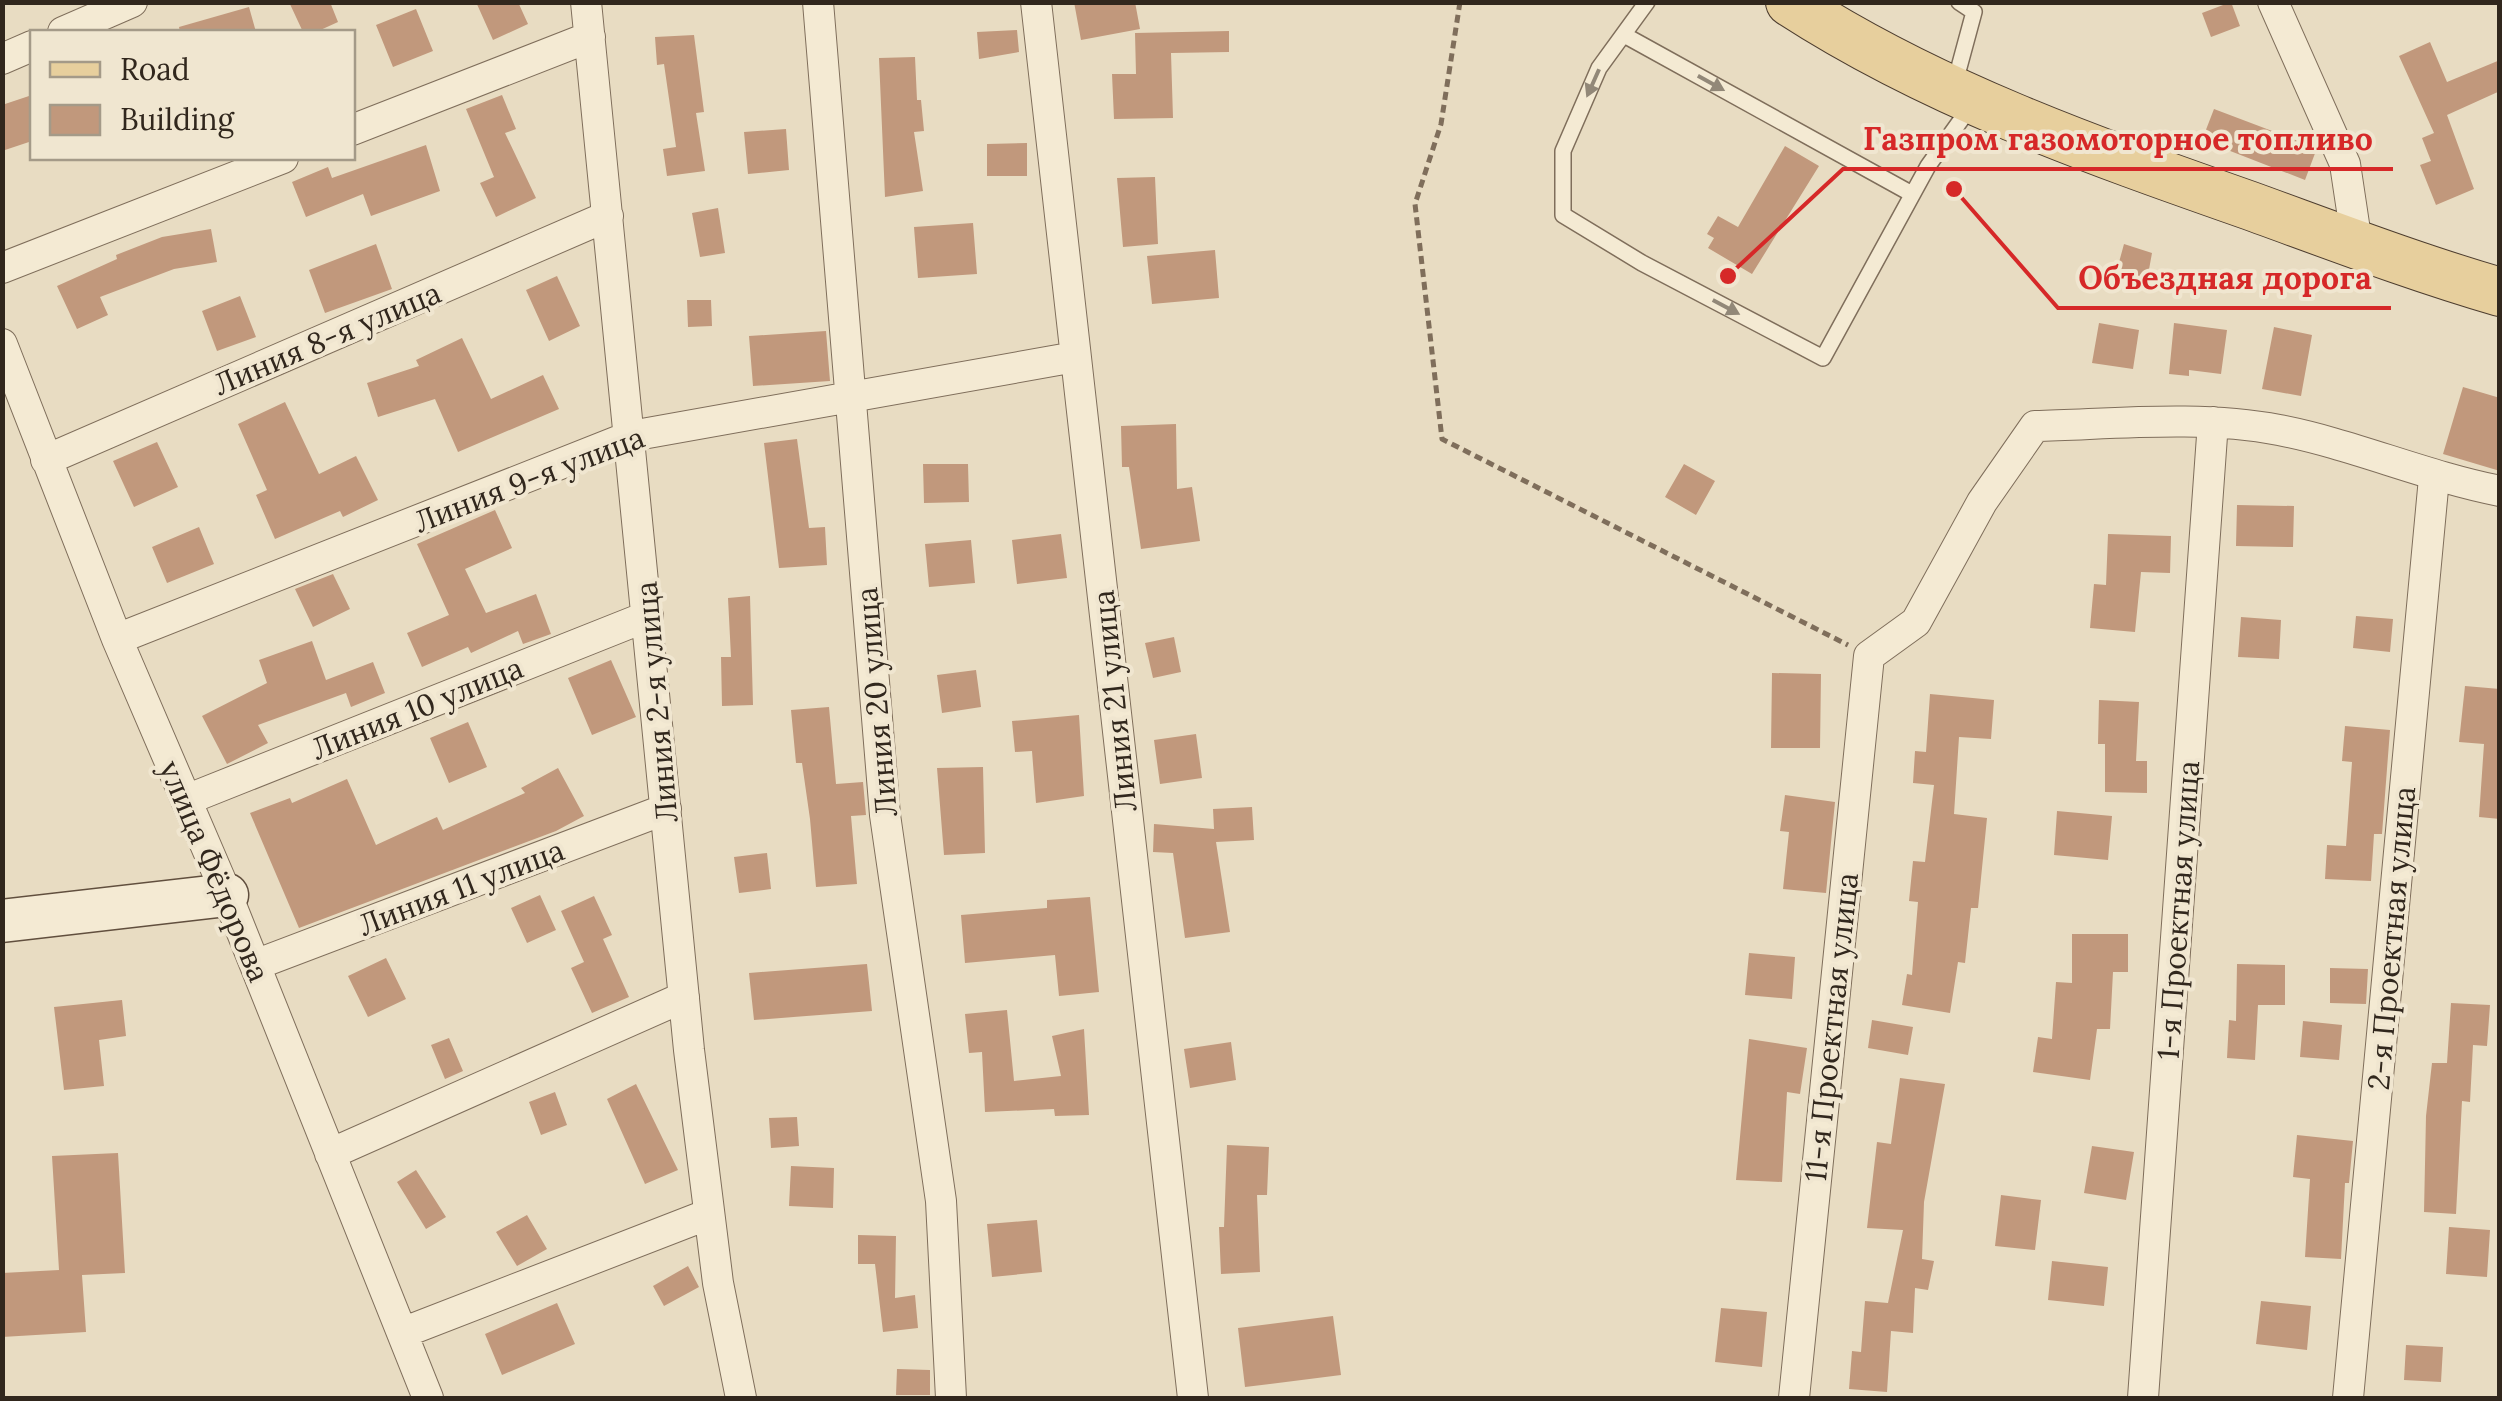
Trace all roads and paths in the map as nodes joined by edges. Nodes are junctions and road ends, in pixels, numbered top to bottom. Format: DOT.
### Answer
graph roads {
  1 [pos="132,2"];
  2 [pos="586,2"];
  3 [pos="818,2"];
  4 [pos="1036,2"];
  5 [pos="1460,2"];
  6 [pos="1648,2"];
  7 [pos="1790,2"];
  8 [pos="1959,2"];
  9 [pos="2273,2"];
  10 [pos="68,30"];
  11 [pos="1626,36"];
  12 [pos="590,37"];
  13 [pos="30,47"];
  14 [pos="2,59"];
  15 [pos="1964,95"];
  16 [pos="355,129"];
  17 [pos="278,160"];
  18 [pos="1912,194"];
  19 [pos="608,216"];
  20 [pos="2358,244"];
  21 [pos="2,268"];
  22 [pos="2500,292"];
  23 [pos="2,344"];
  24 [pos="1076,356"];
  25 [pos="850,394"];
  26 [pos="2213,422"];
  27 [pos="632,436"];
  28 [pos="46,460"];
  29 [pos="2434,478"];
  30 [pos="2500,491"];
  31 [pos="648,616"];
  32 [pos="117,639"];
  33 [pos="1869,656"];
  34 [pos="186,800"];
  35 [pos="666,809"];
  36 [pos="227,895"];
  37 [pos="2,922"];
  38 [pos="255,965"];
  39 [pos="684,997"];
  40 [pos="330,1154"];
  41 [pos="710,1214"];
  42 [pos="402,1333"];
  43 [pos="428,1398"];
  44 [pos="741,1398"];
  45 [pos="951,1398"];
  46 [pos="1194,1398"];
  47 [pos="1794,1398"];
  48 [pos="2143,1398"];
  49 [pos="2348,1398"];
  1 -- 10 [label="street"];
  2 -- 12 [label="street, Линия 2-я улица"];
  3 -- 25 [label="street, Линия 20 улица"];
  4 -- 24 [label="street, Линия 21 улица"];
  5 -- 33 [label="path"];
  6 -- 11 [label="lane"];
  7 -- 15 [label="main road"];
  8 -- 15 [label="lane"];
  9 -- 20 [label="street"];
  11 -- 18 [label="lane, one-way"];
  11 -- 18 [label="lane, one-way"];
  12 -- 16 [label="street"];
  12 -- 19 [label="street, Линия 2-я улица"];
  13 -- 14 [label="street"];
  15 -- 18 [label="lane"];
  15 -- 20 [label="main road"];
  17 -- 21 [label="street"];
  19 -- 27 [label="street, Линия 2-я улица"];
  19 -- 28 [label="street, Линия 8-я улица"];
  20 -- 22 [label="main road"];
  23 -- 28 [label="street, улица Фёдорова"];
  24 -- 25 [label="street, Линия 9-я улица"];
  24 -- 46 [label="street, Линия 21 улица"];
  25 -- 27 [label="street, Линия 9-я улица"];
  25 -- 45 [label="street, Линия 20 улица"];
  26 -- 29 [label="street"];
  26 -- 33 [label="street"];
  26 -- 48 [label="street, 1-я Проектная улица"];
  27 -- 31 [label="street, Линия 2-я улица"];
  27 -- 32 [label="street, Линия 9-я улица"];
  28 -- 32 [label="street, улица Фёдорова"];
  29 -- 30 [label="street"];
  29 -- 49 [label="street, 2-я Проектная улица"];
  31 -- 34 [label="street, Линия 10 улица"];
  31 -- 35 [label="street, Линия 2-я улица"];
  32 -- 34 [label="street, улица Фёдорова"];
  33 -- 47 [label="street, 11-я Проектная улица"];
  34 -- 36 [label="street, улица Фёдорова"];
  35 -- 38 [label="street, Линия 11 улица"];
  35 -- 39 [label="street, Линия 2-я улица"];
  36 -- 37 [label="street"];
  36 -- 38 [label="street, улица Фёдорова"];
  38 -- 40 [label="street, улица Фёдорова"];
  39 -- 40 [label="street"];
  39 -- 41 [label="street, Линия 2-я улица"];
  40 -- 42 [label="street, улица Фёдорова"];
  41 -- 42 [label="street"];
  41 -- 44 [label="street, Линия 2-я улица"];
  42 -- 43 [label="street, улица Фёдорова"];
}
